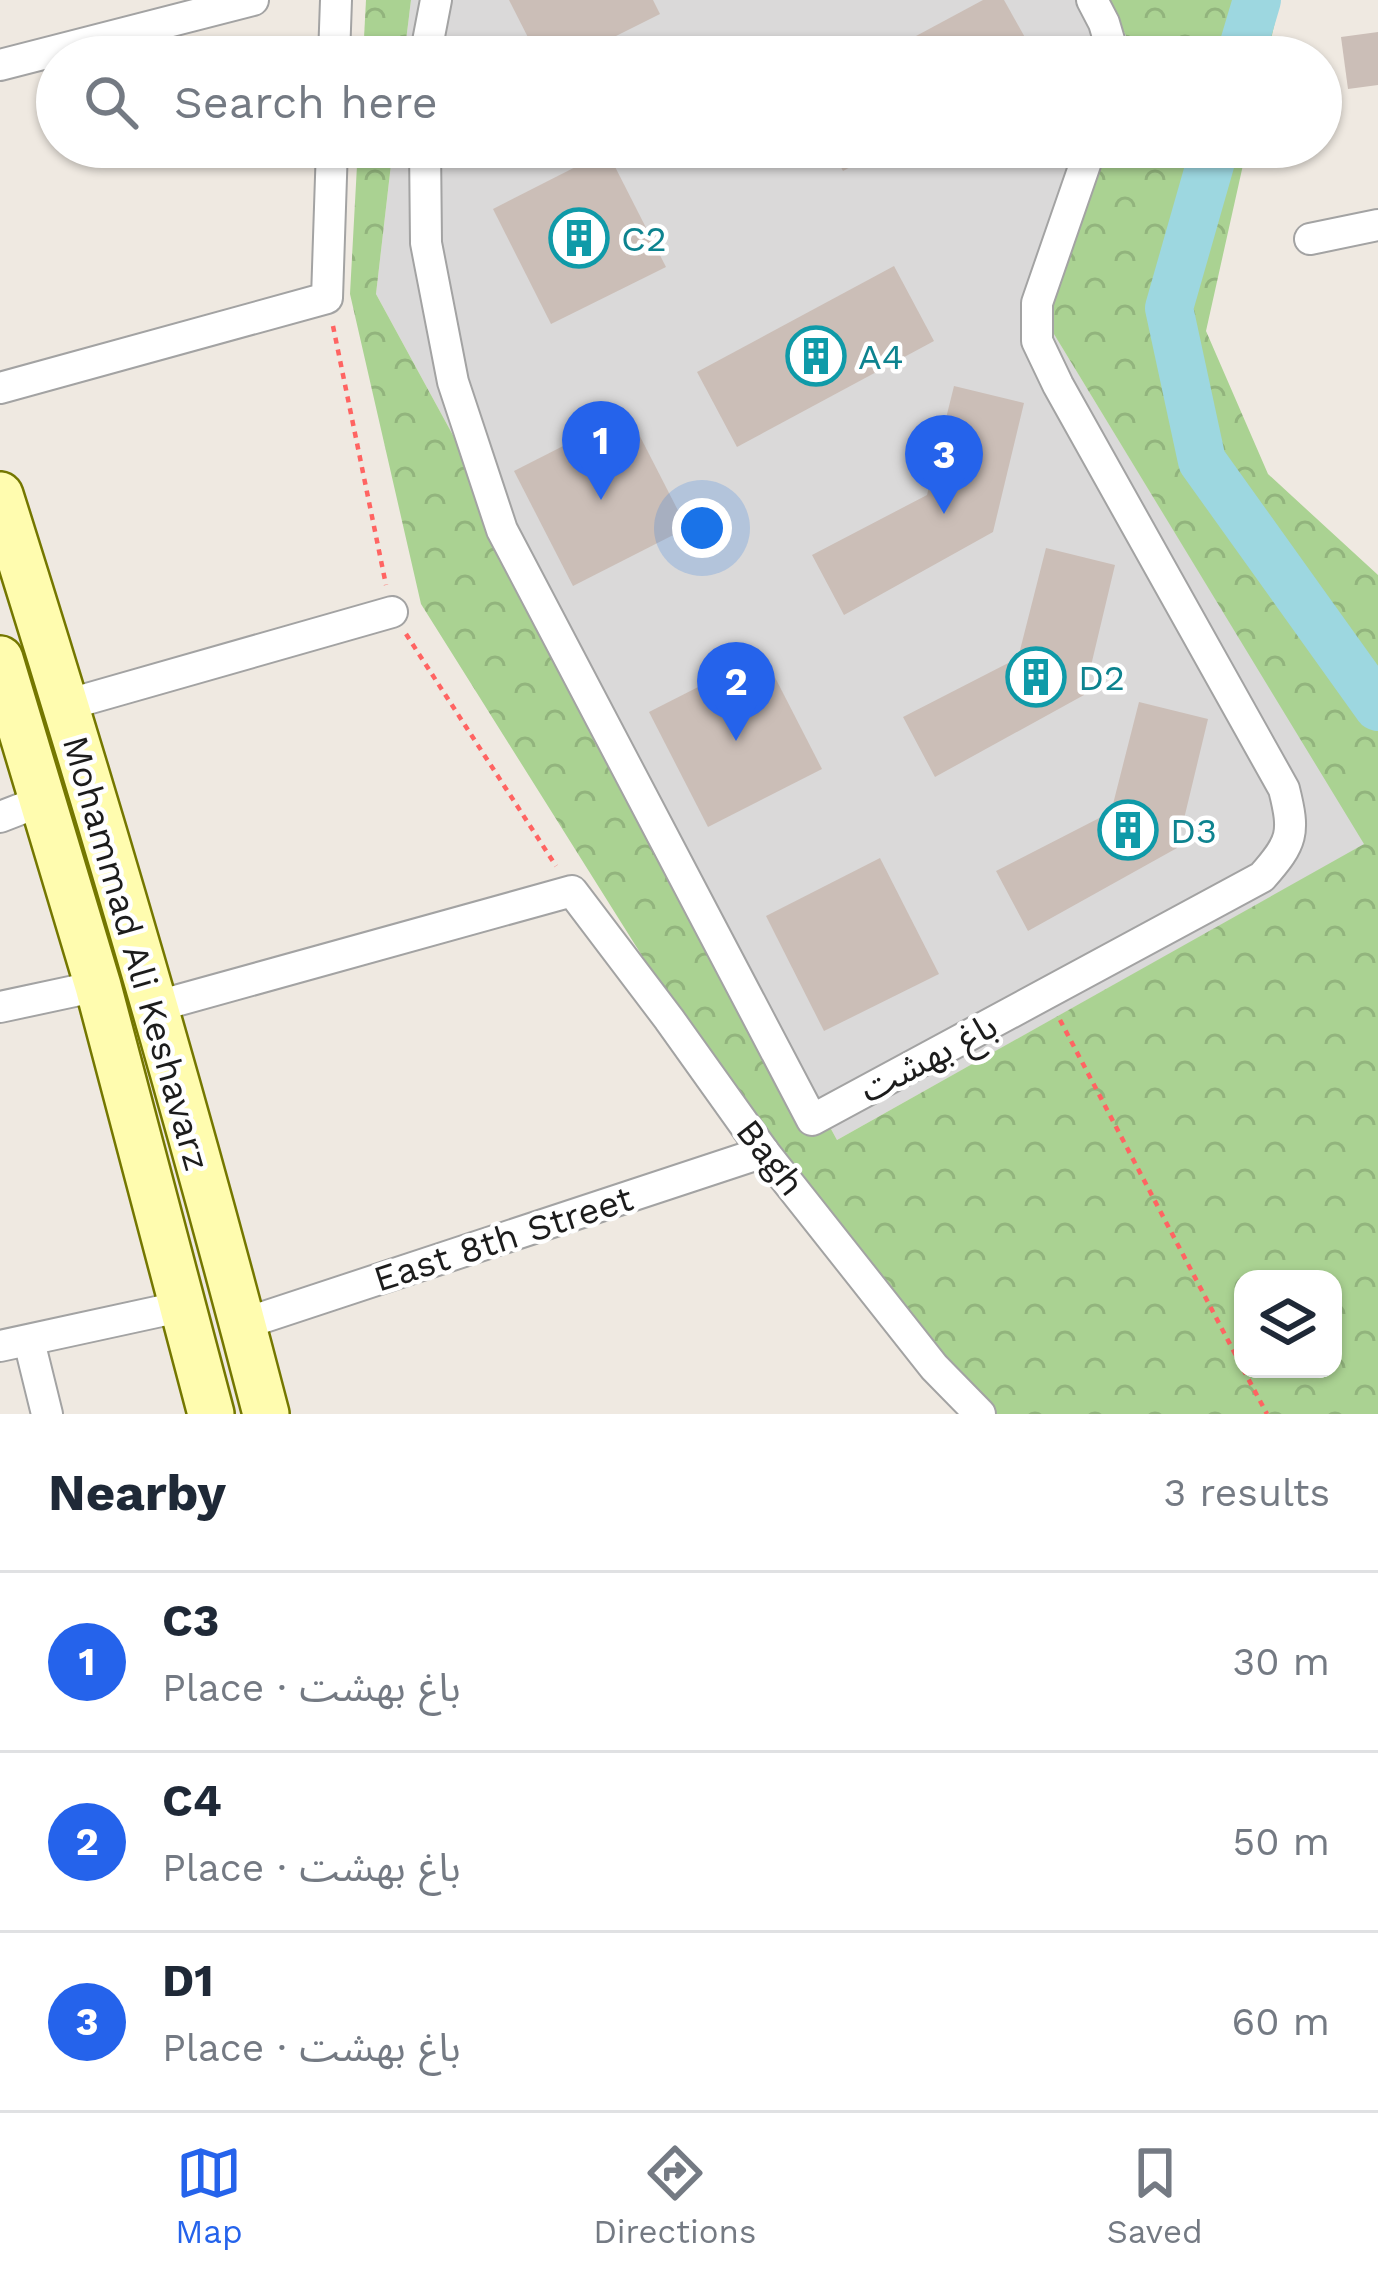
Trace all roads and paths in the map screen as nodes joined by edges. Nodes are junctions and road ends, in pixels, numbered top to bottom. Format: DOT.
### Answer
graph roads {
  1 [pos="253,0"];
  2 [pos="336,0"];
  3 [pos="436,0"];
  4 [pos="1092,0"];
  5 [pos="113,36"];
  6 [pos="335,36"];
  7 [pos="429,36"];
  8 [pos="1108,36"];
  9 [pos="36,56"];
  10 [pos="0,65"];
  11 [pos="331,168"];
  12 [pos="425,168"];
  13 [pos="1084,168"];
  14 [pos="1378,225"];
  15 [pos="1310,239"];
  16 [pos="0,388"];
  17 [pos="0,495"];
  18 [pos="392,612"];
  19 [pos="0,658"];
  20 [pos="66,704"];
  21 [pos="44,800"];
  22 [pos="0,817"];
  23 [pos="98,986"];
  24 [pos="1046,993"];
  25 [pos="0,1007"];
  26 [pos="154,1007"];
  27 [pos="764,1152"];
  28 [pos="184,1306"];
  29 [pos="243,1324"];
  30 [pos="14,1344"];
  31 [pos="1234,1352"];
  32 [pos="1248,1378"];
  33 [pos="47,1414"];
  34 [pos="211,1414"];
  35 [pos="266,1414"];
  36 [pos="980,1414"];
  37 [pos="1267,1414"];
  1 -- 5 [label="street"];
  2 -- 6 [label="street"];
  3 -- 7 [label="street"];
  4 -- 8 [label="street"];
  9 -- 10 [label="street"];
  11 -- 16 [label="street"];
  12 -- 24 [label="street, باغ بهشت"];
  13 -- 24 [label="street, باغ بهشت"];
  14 -- 15 [label="street"];
  17 -- 20 [label="main road, Mohammad Ali Keshavarz"];
  18 -- 20 [label="street"];
  19 -- 21 [label="main road, Mohammad Ali Keshavarz"];
  20 -- 26 [label="main road, Mohammad Ali Keshavarz"];
  21 -- 22 [label="street"];
  21 -- 23 [label="main road, Mohammad Ali Keshavarz"];
  23 -- 25 [label="street"];
  23 -- 28 [label="main road, Mohammad Ali Keshavarz"];
  24 -- 31 [label="path"];
  26 -- 27 [label="street, Bagh"];
  26 -- 29 [label="main road, Mohammad Ali Keshavarz"];
  27 -- 29 [label="street, East 8th Street"];
  27 -- 36 [label="street, Bagh"];
  28 -- 30 [label="street"];
  28 -- 34 [label="main road, Mohammad Ali Keshavarz"];
  29 -- 35 [label="main road, Mohammad Ali Keshavarz"];
  30 -- 33 [label="street"];
  32 -- 37 [label="path"];
}
